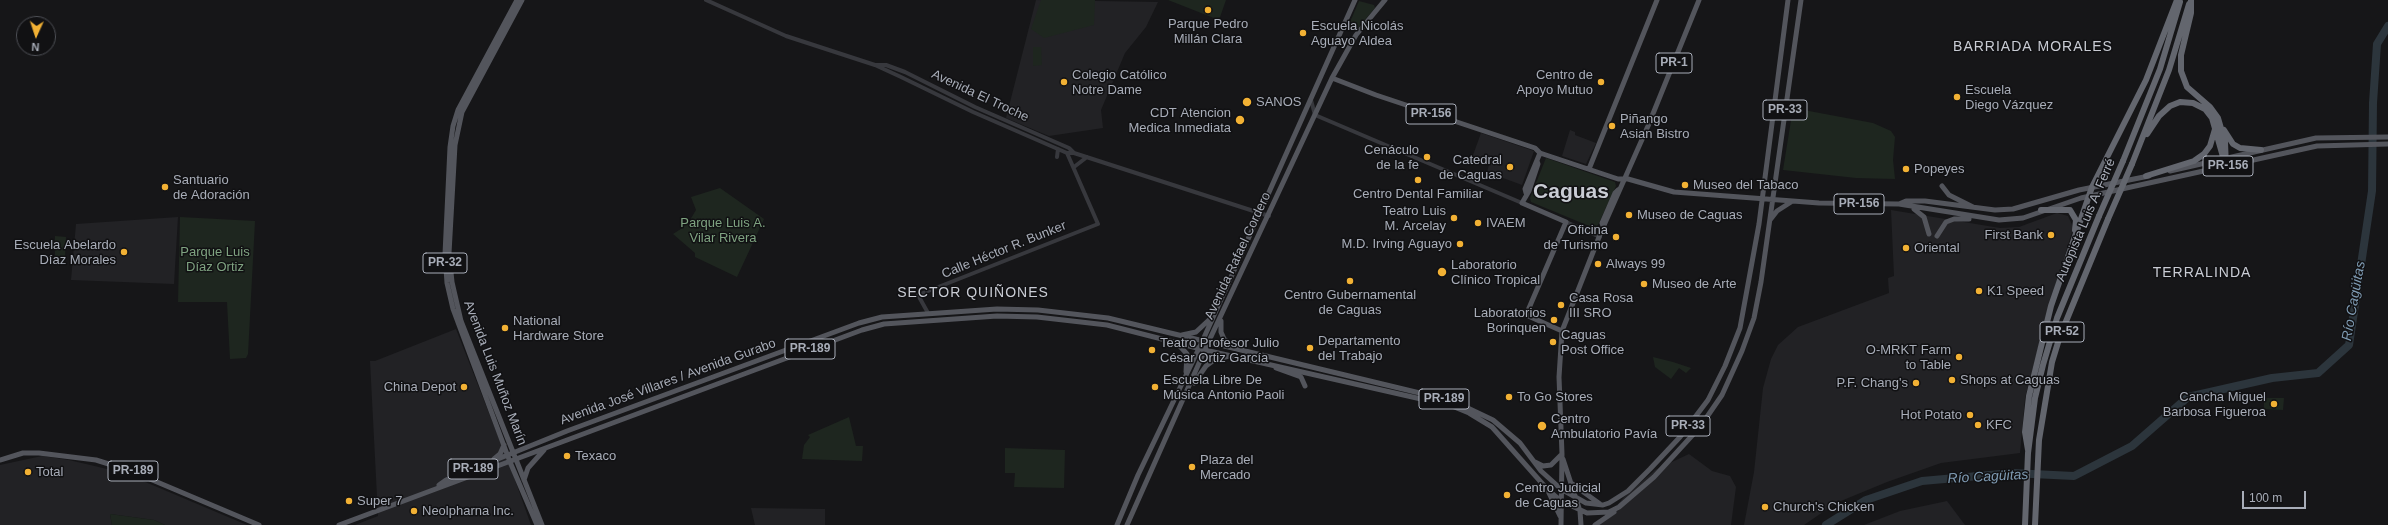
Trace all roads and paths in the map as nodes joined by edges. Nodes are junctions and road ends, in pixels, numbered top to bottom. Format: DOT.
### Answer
graph roads {
  1 [pos="517,0"];
  2 [pos="522,0"];
  3 [pos="706,0"];
  4 [pos="1355,0"];
  5 [pos="1657,0"];
  6 [pos="1699,0"];
  7 [pos="1788,0"];
  8 [pos="1801,0"];
  9 [pos="2177,0"];
  10 [pos="2181,0"];
  11 [pos="2191,0"];
  12 [pos="1384,2"];
  13 [pos="875,65"];
  14 [pos="1332,78"];
  15 [pos="1311,100"];
  16 [pos="1315,114"];
  17 [pos="2218,126"];
  18 [pos="2388,137"];
  19 [pos="2143,138"];
  20 [pos="2388,144"];
  21 [pos="1058,148"];
  22 [pos="2261,150"];
  23 [pos="1067,153"];
  24 [pos="1074,153"];
  25 [pos="1540,153"];
  26 [pos="1057,157"];
  27 [pos="1086,157"];
  28 [pos="2225,159"];
  29 [pos="2226,166"];
  30 [pos="1074,167"];
  31 [pos="1589,169"];
  32 [pos="2146,176"];
  33 [pos="1624,180"];
  34 [pos="1942,186"];
  35 [pos="2092,187"];
  36 [pos="2089,196"];
  37 [pos="1762,199"];
  38 [pos="1772,201"];
  39 [pos="1791,202"];
  40 [pos="1522,203"];
  41 [pos="1899,204"];
  42 [pos="1909,207"];
  43 [pos="1976,208"];
  44 [pos="2041,210"];
  45 [pos="1259,212"];
  46 [pos="1269,216"];
  47 [pos="1974,217"];
  48 [pos="1769,220"];
  49 [pos="1566,222"];
  50 [pos="1930,234"];
  51 [pos="1937,236"];
  52 [pos="1600,237"];
  53 [pos="2074,241"];
  54 [pos="1215,312"];
  55 [pos="928,313"];
  56 [pos="1221,317"];
  57 [pos="1146,326"];
  58 [pos="1562,331"];
  59 [pos="1144,334"];
  60 [pos="1179,336"];
  61 [pos="1175,342"];
  62 [pos="1202,342"];
  63 [pos="1208,343"];
  64 [pos="1199,348"];
  65 [pos="1205,350"];
  66 [pos="1238,350"];
  67 [pos="1257,354"];
  68 [pos="1229,356"];
  69 [pos="1257,362"];
  70 [pos="1318,374"];
  71 [pos="1347,376"];
  72 [pos="1185,377"];
  73 [pos="1305,386"];
  74 [pos="1186,396"];
  75 [pos="507,442"];
  76 [pos="530,446"];
  77 [pos="546,448"];
  78 [pos="513,452"];
  79 [pos="2028,452"];
  80 [pos="1562,454"];
  81 [pos="508,455"];
  82 [pos="516,459"];
  83 [pos="0,460"];
  84 [pos="490,462"];
  85 [pos="510,462"];
  86 [pos="1534,462"];
  87 [pos="495,466"];
  88 [pos="516,473"];
  89 [pos="524,480"];
  90 [pos="1571,483"];
  91 [pos="438,486"];
  92 [pos="1561,489"];
  93 [pos="1548,490"];
  94 [pos="1576,499"];
  95 [pos="1561,501"];
  96 [pos="1603,505"];
  97 [pos="1619,507"];
  98 [pos="1580,511"];
  99 [pos="1561,523"];
  100 [pos="2035,524"];
  101 [pos="259,525"];
  102 [pos="339,525"];
  103 [pos="537,525"];
  104 [pos="542,525"];
  105 [pos="1117,525"];
  106 [pos="1127,525"];
  107 [pos="1581,525"];
  108 [pos="1595,525"];
  109 [pos="2025,525"];
  1 -- 75 [label="main road, Avenida Luis Muñoz Marín / PR-32"];
  2 -- 75 [label="main road, Avenida Luis Muñoz Marín / PR-32"];
  3 -- 13 [label="street, Avenida El Troche"];
  4 -- 15 [label="main road, Avenida Rafael Cordero"];
  5 -- 31 [label="main road, PR-1"];
  6 -- 33 [label="main road, PR-1"];
  7 -- 37 [label="main road, PR-33"];
  8 -- 38 [label="main road, PR-33"];
  9 -- 35 [label="highway"];
  10 -- 79 [label="highway, Autopista Luis A. Ferré / PR-52, bridge"];
  11 -- 17 [label="highway"];
  11 -- 19 [label="highway, Autopista Luis A. Ferré / PR-52"];
  12 -- 14 [label="main road, Avenida Rafael Cordero"];
  13 -- 21 [label="street, Avenida El Troche"];
  13 -- 24 [label="street, Avenida El Troche"];
  14 -- 16 [label="main road, Avenida Rafael Cordero"];
  14 -- 25 [label="main road, PR-156"];
  15 -- 16 [label="street"];
  15 -- 45 [label="main road, Avenida Rafael Cordero"];
  16 -- 40 [label="street"];
  16 -- 46 [label="main road, Avenida Rafael Cordero"];
  17 -- 19 [label="highway"];
  17 -- 22 [label="highway"];
  17 -- 28 [label="highway"];
  17 -- 32 [label="highway"];
  18 -- 22 [label="main road, PR-156"];
  19 -- 100 [label="highway, Autopista Luis A. Ferré / PR-52, bridge"];
  20 -- 29 [label="main road, PR-156"];
  21 -- 23 [label="street, Avenida El Troche"];
  21 -- 26 [label="street"];
  22 -- 28 [label="main road, PR-156"];
  23 -- 24 [label="street, Avenida El Troche"];
  23 -- 30 [label="street"];
  24 -- 27 [label="street, Avenida El Troche"];
  25 -- 31 [label="main road"];
  25 -- 40 [label="main road"];
  27 -- 30 [label="street"];
  27 -- 45 [label="street, Avenida El Troche"];
  28 -- 29 [label="highway"];
  28 -- 32 [label="main road, PR-156"];
  29 -- 36 [label="main road, PR-156"];
  30 -- 55 [label="street, Calle Héctor R. Bunker"];
  31 -- 33 [label="main road, PR-156"];
  32 -- 35 [label="main road, PR-156"];
  33 -- 37 [label="main road, PR-156"];
  33 -- 52 [label="main road, PR-1"];
  34 -- 43 [label="main road"];
  35 -- 36 [label="highway"];
  35 -- 43 [label="main road, PR-156"];
  36 -- 44 [label="main road, PR-156"];
  36 -- 53 [label="highway"];
  37 -- 38 [label="main road, PR-156"];
  37 -- 96 [label="main road, PR-33"];
  38 -- 39 [label="main road, PR-156"];
  38 -- 48 [label="main road, PR-33"];
  39 -- 41 [label="main road, PR-156"];
  39 -- 48 [label="main road"];
  40 -- 49 [label="main road"];
  41 -- 42 [label="main road, PR-156"];
  41 -- 43 [label="main road, PR-156"];
  42 -- 47 [label="main road, PR-156"];
  42 -- 50 [label="main road"];
  44 -- 47 [label="main road, PR-156"];
  44 -- 53 [label="highway"];
  45 -- 46 [label="street, Avenida El Troche"];
  45 -- 54 [label="main road, Avenida Rafael Cordero"];
  46 -- 56 [label="main road, Avenida Rafael Cordero"];
  47 -- 51 [label="main road"];
  48 -- 97 [label="main road, PR-33"];
  49 -- 52 [label="street"];
  49 -- 58 [label="main road"];
  52 -- 58 [label="main road, PR-1"];
  53 -- 79 [label="highway"];
  54 -- 60 [label="main road"];
  54 -- 62 [label="main road, Avenida Rafael Cordero"];
  55 -- 57 [label="main road, Avenida José Villares / Avenida Gurabo / PR-189"];
  55 -- 76 [label="main road, Avenida José Villares / Avenida Gurabo / PR-189"];
  56 -- 63 [label="main road, Avenida Rafael Cordero"];
  56 -- 66 [label="main road"];
  57 -- 59 [label="main road"];
  57 -- 60 [label="main road, Avenida José Villares / Avenida Gurabo / PR-189"];
  58 -- 80 [label="main road, PR-1"];
  59 -- 61 [label="main road, Avenida José Villares / Avenida Gurabo / PR-189"];
  59 -- 77 [label="main road, Avenida José Villares / Avenida Gurabo / PR-189"];
  60 -- 62 [label="main road, Avenida José Villares / Avenida Gurabo / PR-189"];
  61 -- 64 [label="main road, Avenida José Villares / Avenida Gurabo / PR-189"];
  61 -- 72 [label="main road"];
  62 -- 63 [label="main road, Avenida José Villares / Avenida Gurabo / PR-189"];
  62 -- 64 [label="main road, Avenida Rafael Cordero"];
  63 -- 65 [label="main road, Avenida Rafael Cordero"];
  63 -- 66 [label="main road, Avenida José Villares / Avenida Gurabo / PR-189"];
  64 -- 65 [label="main road, Avenida José Villares / Avenida Gurabo / PR-189"];
  64 -- 72 [label="main road, Avenida Rafael Cordero"];
  65 -- 68 [label="main road, Avenida José Villares / Avenida Gurabo / PR-189"];
  65 -- 74 [label="main road, Avenida Rafael Cordero"];
  66 -- 67 [label="main road, Avenida José Villares / Avenida Gurabo / PR-189"];
  67 -- 69 [label="main road"];
  67 -- 71 [label="main road, Avenida José Villares / Avenida Gurabo / PR-189"];
  68 -- 69 [label="main road, Avenida José Villares / Avenida Gurabo / PR-189"];
  68 -- 74 [label="main road"];
  69 -- 70 [label="main road, Avenida José Villares / Avenida Gurabo / PR-189"];
  69 -- 73 [label="main road"];
  70 -- 71 [label="main road"];
  70 -- 93 [label="main road, Avenida José Villares / Avenida Gurabo / PR-189"];
  71 -- 86 [label="main road, Avenida José Villares / Avenida Gurabo / PR-189"];
  72 -- 105 [label="main road, Avenida Rafael Cordero"];
  74 -- 106 [label="main road, Avenida Rafael Cordero"];
  75 -- 76 [label="main road"];
  75 -- 78 [label="main road, Avenida Luis Muñoz Marín / PR-32"];
  75 -- 81 [label="main road, Avenida Luis Muñoz Marín / PR-32"];
  75 -- 84 [label="main road"];
  76 -- 78 [label="main road, Avenida José Villares / Avenida Gurabo / PR-189"];
  77 -- 82 [label="main road, Avenida José Villares / Avenida Gurabo / PR-189"];
  77 -- 89 [label="main road"];
  78 -- 81 [label="main road, Avenida José Villares / Avenida Gurabo / PR-189"];
  78 -- 82 [label="main road, Avenida Luis Muñoz Marín / PR-32"];
  79 -- 109 [label="highway, Autopista Luis A. Ferré / PR-52"];
  80 -- 86 [label="main road"];
  80 -- 90 [label="main road, PR-1"];
  80 -- 92 [label="main road, PR-1"];
  81 -- 84 [label="main road, Avenida José Villares / Avenida Gurabo / PR-189"];
  81 -- 85 [label="main road, Avenida Luis Muñoz Marín / PR-32"];
  82 -- 85 [label="main road, Avenida José Villares / Avenida Gurabo / PR-189"];
  82 -- 89 [label="main road, Avenida Luis Muñoz Marín / PR-32"];
  83 -- 101 [label="main road, PR-189"];
  84 -- 91 [label="main road, Avenida José Villares / Avenida Gurabo / PR-189"];
  85 -- 87 [label="main road, Avenida José Villares / Avenida Gurabo / PR-189"];
  85 -- 88 [label="main road, Avenida Luis Muñoz Marín / PR-32"];
  86 -- 92 [label="main road, Avenida José Villares / Avenida Gurabo / PR-189"];
  87 -- 88 [label="main road"];
  87 -- 91 [label="main road, Avenida José Villares / Avenida Gurabo / PR-189"];
  88 -- 103 [label="main road, Avenida Luis Muñoz Marín / PR-32"];
  89 -- 104 [label="main road, Avenida Luis Muñoz Marín / PR-32"];
  90 -- 94 [label="main road, PR-1"];
  90 -- 96 [label="main road"];
  91 -- 102 [label="main road, Avenida José Villares / Avenida Gurabo / PR-189"];
  92 -- 94 [label="main road, Avenida José Villares / Avenida Gurabo"];
  92 -- 95 [label="main road, PR-1"];
  93 -- 95 [label="main road, Avenida José Villares / Avenida Gurabo / PR-189"];
  93 -- 99 [label="main road"];
  94 -- 96 [label="main road, Avenida José Villares / Avenida Gurabo"];
  94 -- 98 [label="main road, PR-1"];
  95 -- 98 [label="main road, PR-33"];
  95 -- 99 [label="main road, PR-1"];
  97 -- 98 [label="main road, PR-33"];
  97 -- 108 [label="main road"];
  98 -- 107 [label="main road, PR-1"];
}
